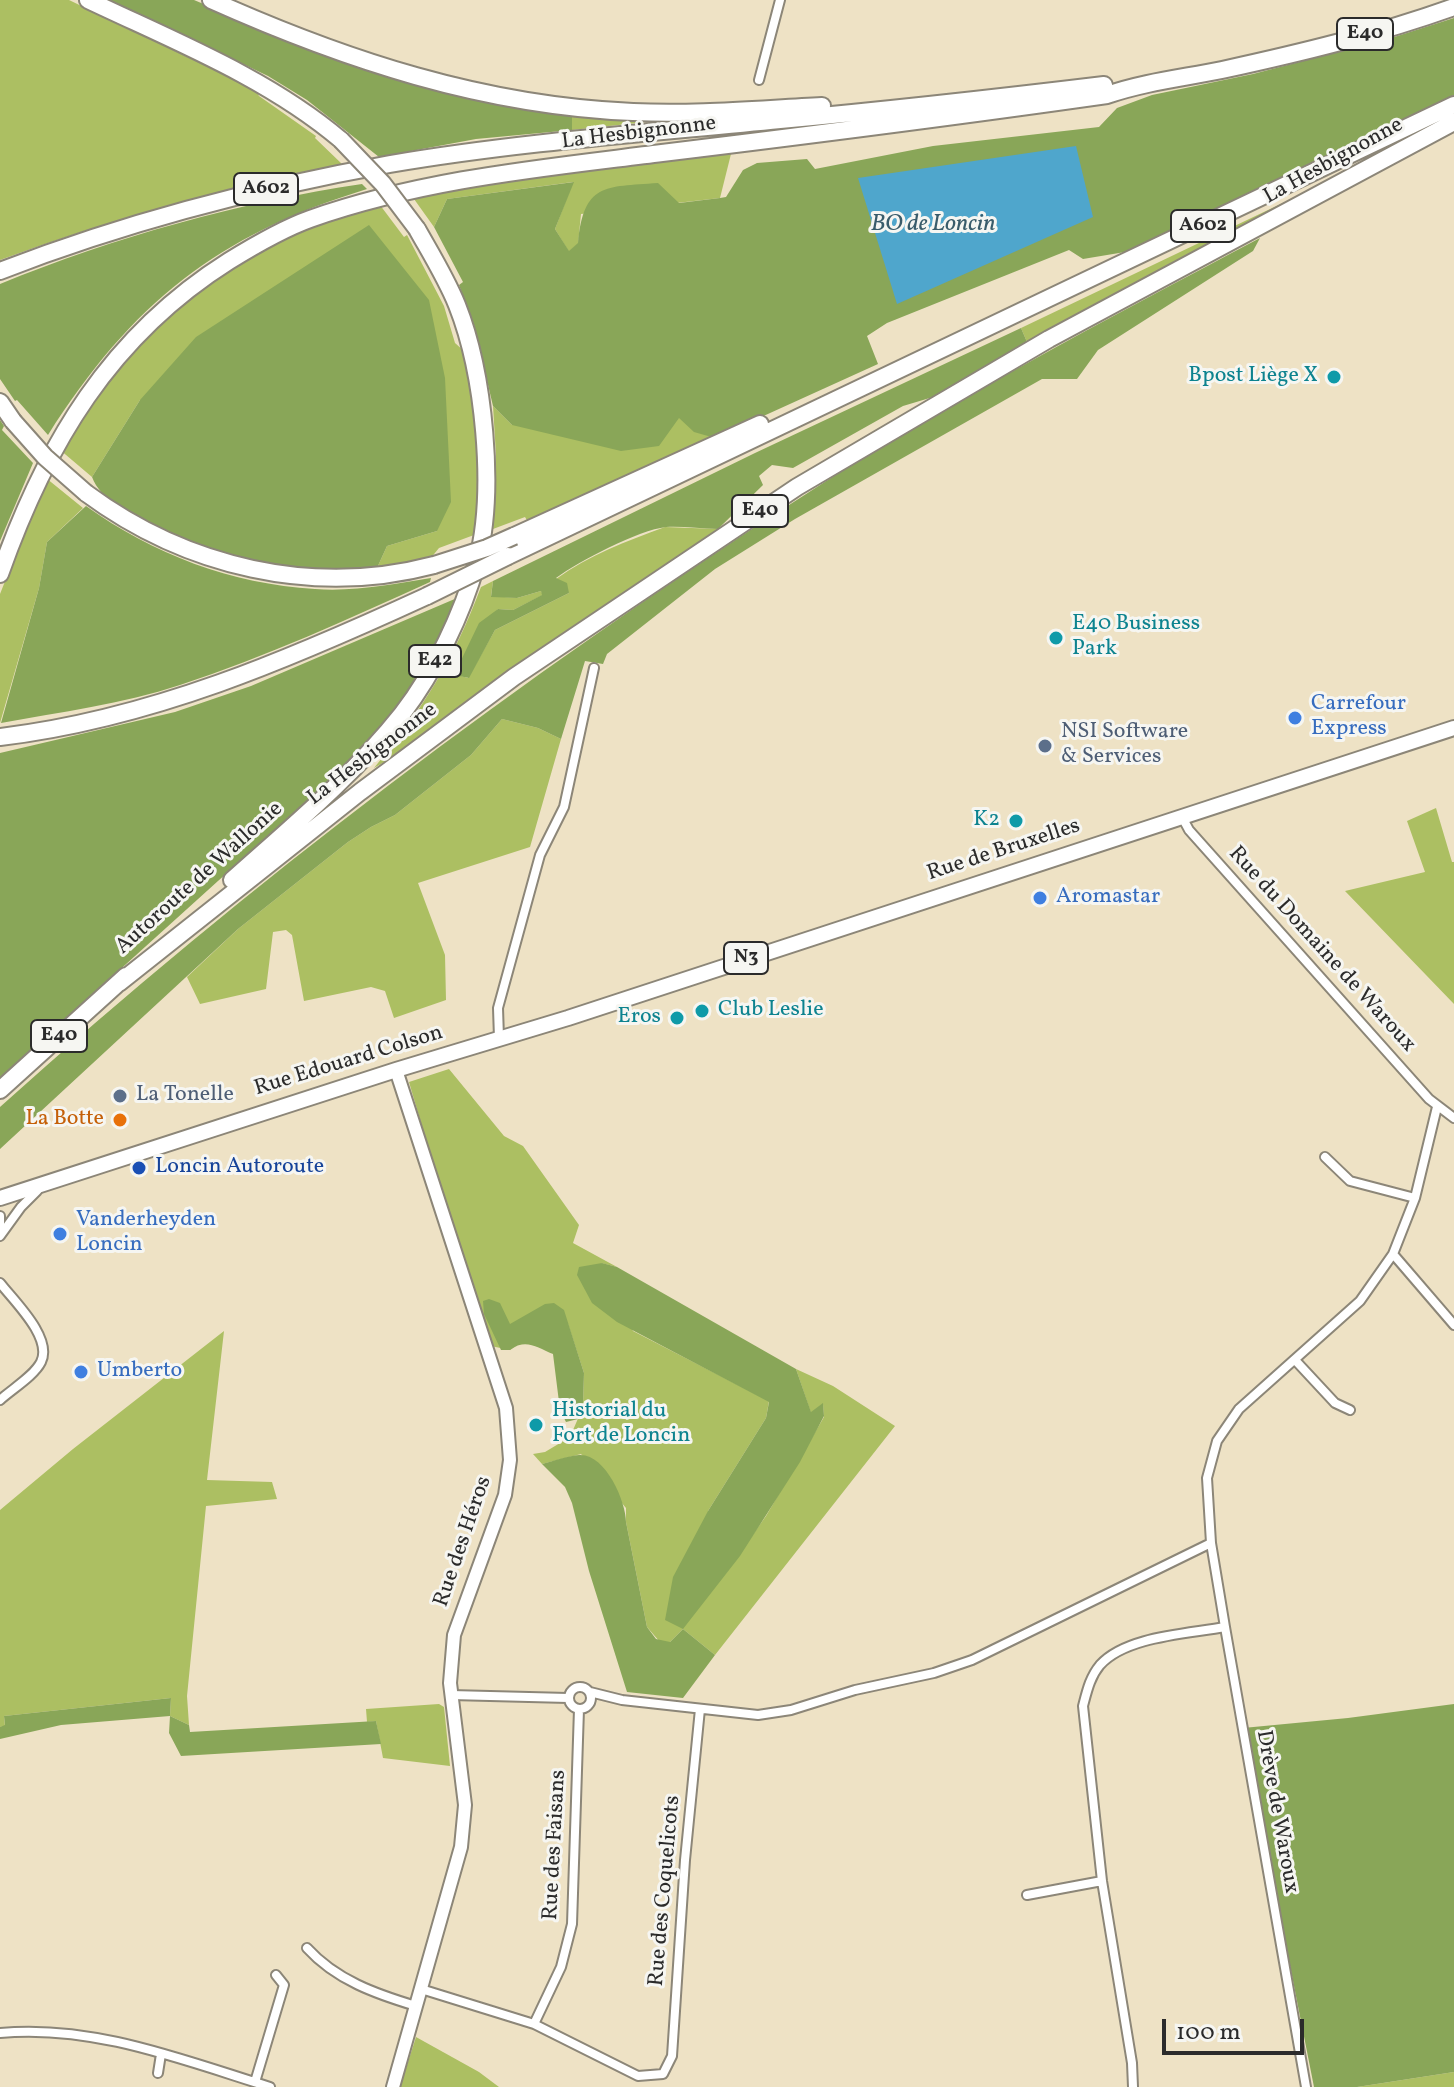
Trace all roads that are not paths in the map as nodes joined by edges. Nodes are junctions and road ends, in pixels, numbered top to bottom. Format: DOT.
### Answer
graph roads {
  1 [pos="88,0"];
  2 [pos="211,0"];
  3 [pos="780,0"];
  4 [pos="1454,7"];
  5 [pos="759,80"];
  6 [pos="1133,86"];
  7 [pos="1454,105"];
  8 [pos="862,112"];
  9 [pos="1454,122"];
  10 [pos="0,271"];
  11 [pos="950,344"];
  12 [pos="0,402"];
  13 [pos="0,574"];
  14 [pos="594,668"];
  15 [pos="1454,728"];
  16 [pos="5,736"];
  17 [pos="1181,816"];
  18 [pos="119,983"];
  19 [pos="568,1018"];
  20 [pos="499,1038"];
  21 [pos="396,1070"];
  22 [pos="0,1090"];
  23 [pos="1437,1107"];
  24 [pos="1454,1118"];
  25 [pos="1325,1157"];
  26 [pos="46,1181"];
  27 [pos="0,1198"];
  28 [pos="1415,1198"];
  29 [pos="0,1216"];
  30 [pos="0,1228"];
  31 [pos="0,1236"];
  32 [pos="1393,1254"];
  33 [pos="0,1283"];
  34 [pos="1454,1325"];
  35 [pos="1295,1360"];
  36 [pos="0,1400"];
  37 [pos="1350,1410"];
  38 [pos="1211,1543"];
  39 [pos="1225,1627"];
  40 [pos="590,1692"];
  41 [pos="451,1695"];
  42 [pos="568,1698"];
  43 [pos="579,1709"];
  44 [pos="700,1709"];
  45 [pos="1102,1881"];
  46 [pos="1027,1895"];
  47 [pos="307,1948"];
  48 [pos="276,1975"];
  49 [pos="421,1989"];
  50 [pos="416,2006"];
  51 [pos="534,2024"];
  52 [pos="0,2033"];
  53 [pos="161,2054"];
  54 [pos="158,2073"];
  55 [pos="255,2082"];
  56 [pos="270,2087"];
  57 [pos="393,2087"];
  58 [pos="1133,2087"];
  59 [pos="1306,2087"];
  1 -- 18 [label="highway, Autoroute de Wallonie / E42, bridge"];
  2 -- 8 [label="highway"];
  3 -- 5 [label="street"];
  4 -- 6 [label="highway, La Hesbignonne / E40"];
  6 -- 8 [label="highway"];
  6 -- 13 [label="highway, La Hesbignonne / E40"];
  7 -- 11 [label="highway, A602"];
  8 -- 10 [label="highway, A602"];
  9 -- 18 [label="highway, La Hesbignonne / E40"];
  11 -- 12 [label="highway, bridge"];
  11 -- 16 [label="highway, A602, bridge"];
  14 -- 20 [label="street"];
  15 -- 17 [label="main road, Rue de Bruxelles / N3"];
  17 -- 19 [label="main road, Rue de Bruxelles / N3"];
  17 -- 23 [label="street, Rue du Domaine de Waroux"];
  18 -- 22 [label="highway, E40"];
  19 -- 20 [label="main road, Rue Edouard Colson / N3"];
  20 -- 21 [label="main road, Rue Edouard Colson / N3"];
  21 -- 26 [label="main road, Rue Edouard Colson / N3"];
  21 -- 41 [label="street, Rue des Héros"];
  23 -- 24 [label="street, Rue du Domaine de Waroux"];
  23 -- 28 [label="street"];
  25 -- 28 [label="street"];
  26 -- 27 [label="main road, Rue Edouard Colson / N3"];
  26 -- 31 [label="street"];
  28 -- 32 [label="street"];
  29 -- 30 [label="street"];
  32 -- 34 [label="street"];
  32 -- 35 [label="street"];
  33 -- 36 [label="street"];
  35 -- 37 [label="street"];
  35 -- 38 [label="street"];
  38 -- 39 [label="street, Drève de Waroux"];
  38 -- 44 [label="street"];
  39 -- 45 [label="street"];
  39 -- 59 [label="street, Drève de Waroux"];
  40 -- 42 [label="street"];
  40 -- 43 [label="street"];
  40 -- 44 [label="street"];
  41 -- 42 [label="street"];
  41 -- 49 [label="street, Rue des Héros"];
  42 -- 43 [label="street"];
  43 -- 51 [label="street, Rue des Faisans"];
  44 -- 51 [label="street, Rue des Coquelicots"];
  45 -- 46 [label="street"];
  45 -- 58 [label="street"];
  47 -- 50 [label="street"];
  48 -- 55 [label="street"];
  49 -- 50 [label="street, Rue des Héros"];
  49 -- 51 [label="street"];
  50 -- 57 [label="street, Rue des Héros"];
  52 -- 53 [label="street"];
  53 -- 54 [label="street"];
  53 -- 55 [label="street"];
  55 -- 56 [label="street"];
}
